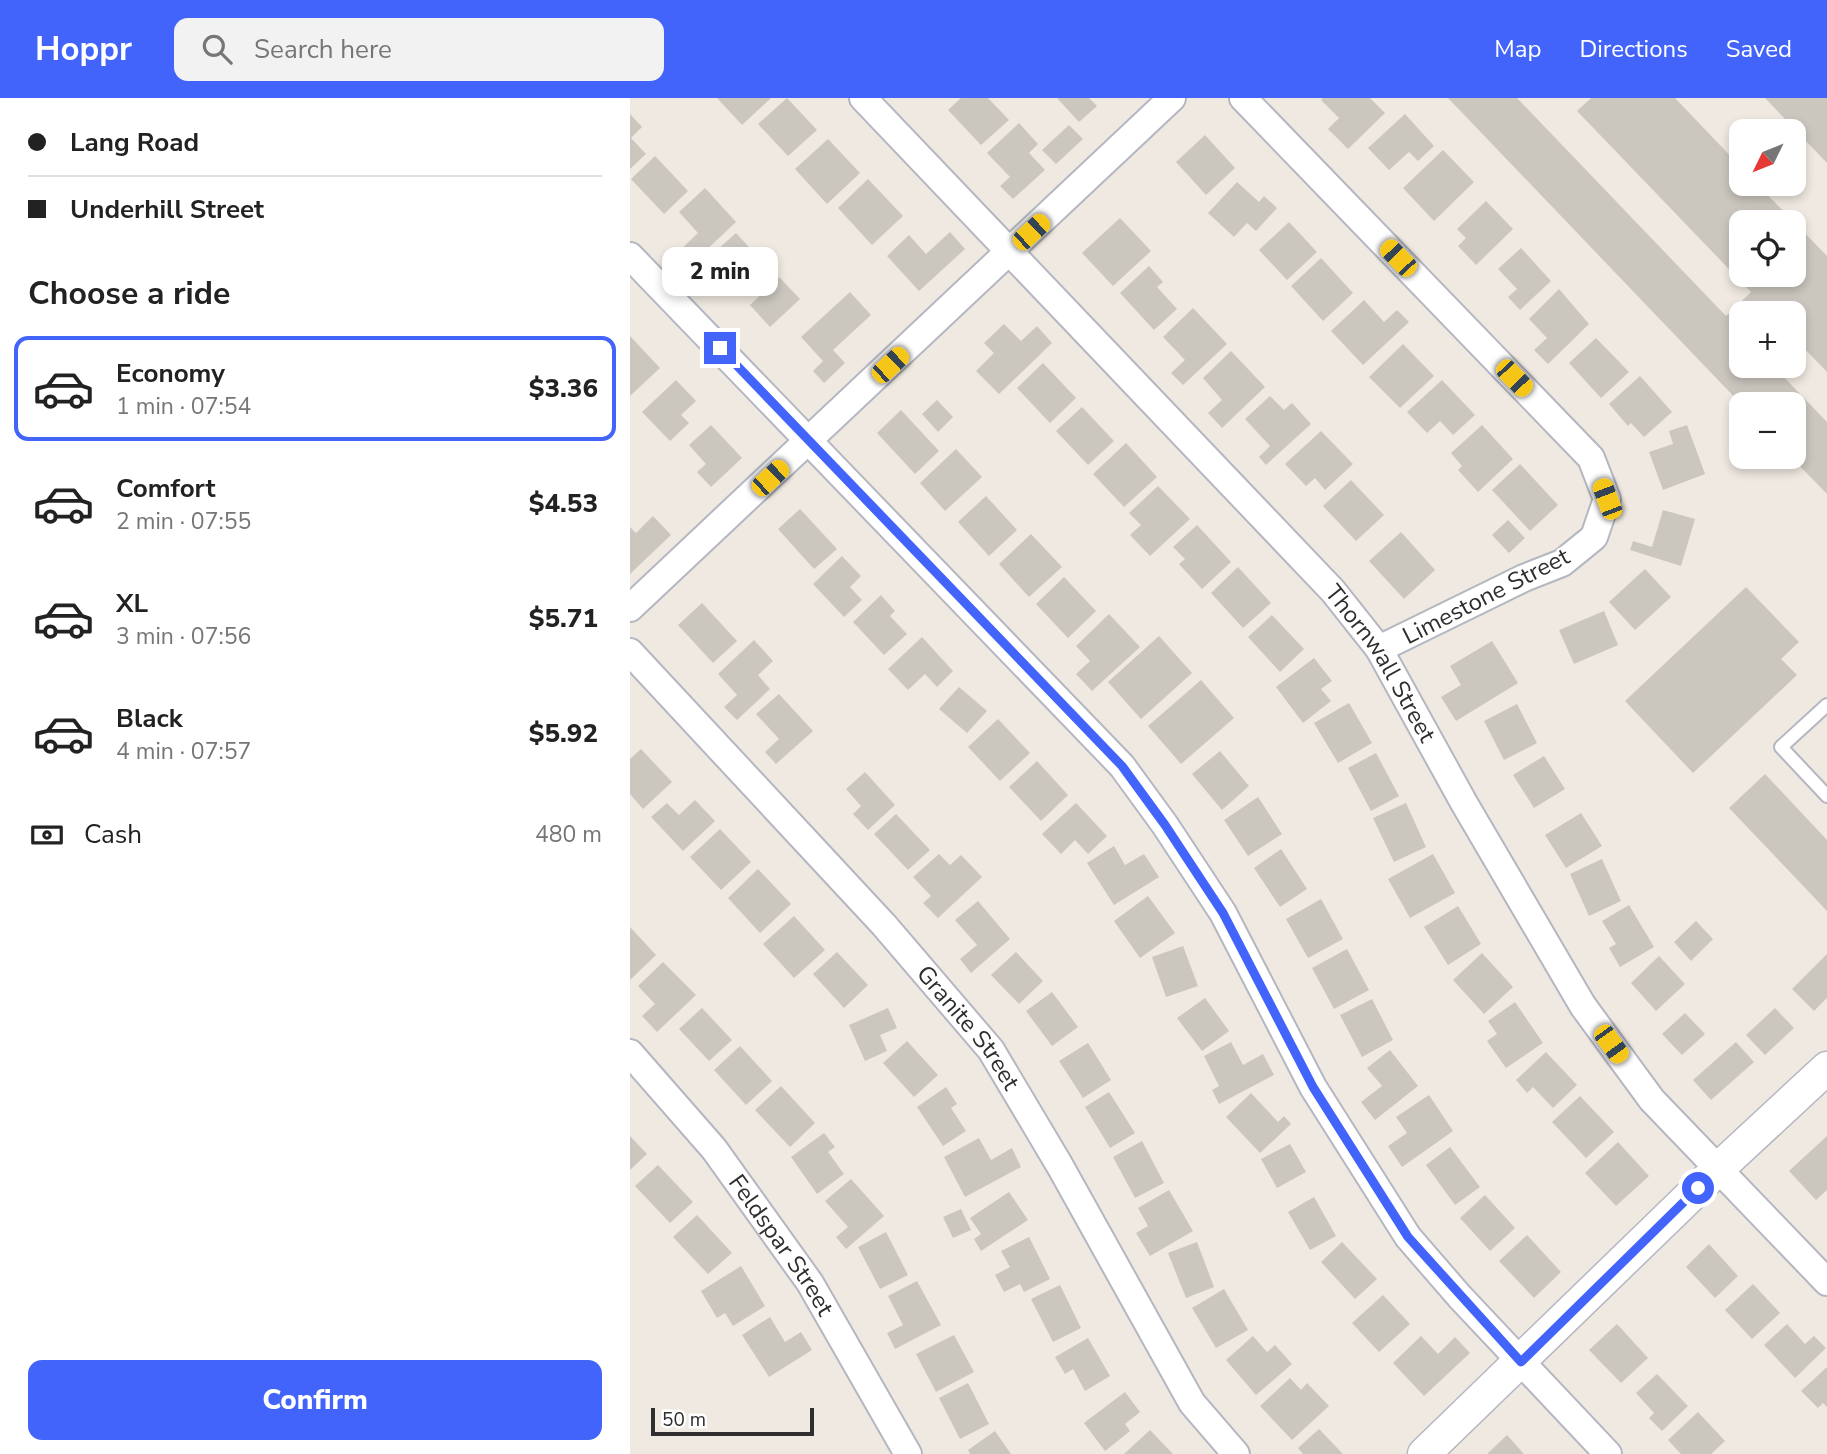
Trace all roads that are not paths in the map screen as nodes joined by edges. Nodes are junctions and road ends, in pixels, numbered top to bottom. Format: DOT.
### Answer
graph roads {
  1 [pos="863,98"];
  2 [pos="1172,98"];
  3 [pos="1243,98"];
  4 [pos="1011,251"];
  5 [pos="630,256"];
  6 [pos="810,441"];
  7 [pos="630,608"];
  8 [pos="1379,649"];
  9 [pos="630,652"];
  10 [pos="1827,705"];
  11 [pos="1827,796"];
  12 [pos="630,1053"];
  13 [pos="1827,1068"];
  14 [pos="1718,1169"];
  15 [pos="1827,1282"];
  16 [pos="1521,1362"];
  17 [pos="908,1454"];
  18 [pos="1236,1454"];
  19 [pos="1424,1454"];
  20 [pos="1608,1454"];
  1 -- 4 [label="street, Thornwall Street"];
  2 -- 4 [label="street"];
  3 -- 8 [label="street, Limestone Street"];
  4 -- 6 [label="street"];
  4 -- 8 [label="street, Thornwall Street"];
  5 -- 6 [label="street"];
  6 -- 7 [label="street"];
  6 -- 16 [label="street"];
  8 -- 14 [label="street, Thornwall Street"];
  9 -- 18 [label="street, Granite Street"];
  10 -- 11 [label="lane"];
  12 -- 17 [label="street, Feldspar Street"];
  13 -- 14 [label="street"];
  14 -- 15 [label="street, Thornwall Street"];
  14 -- 16 [label="street"];
  16 -- 19 [label="street"];
  16 -- 20 [label="street"];
}
